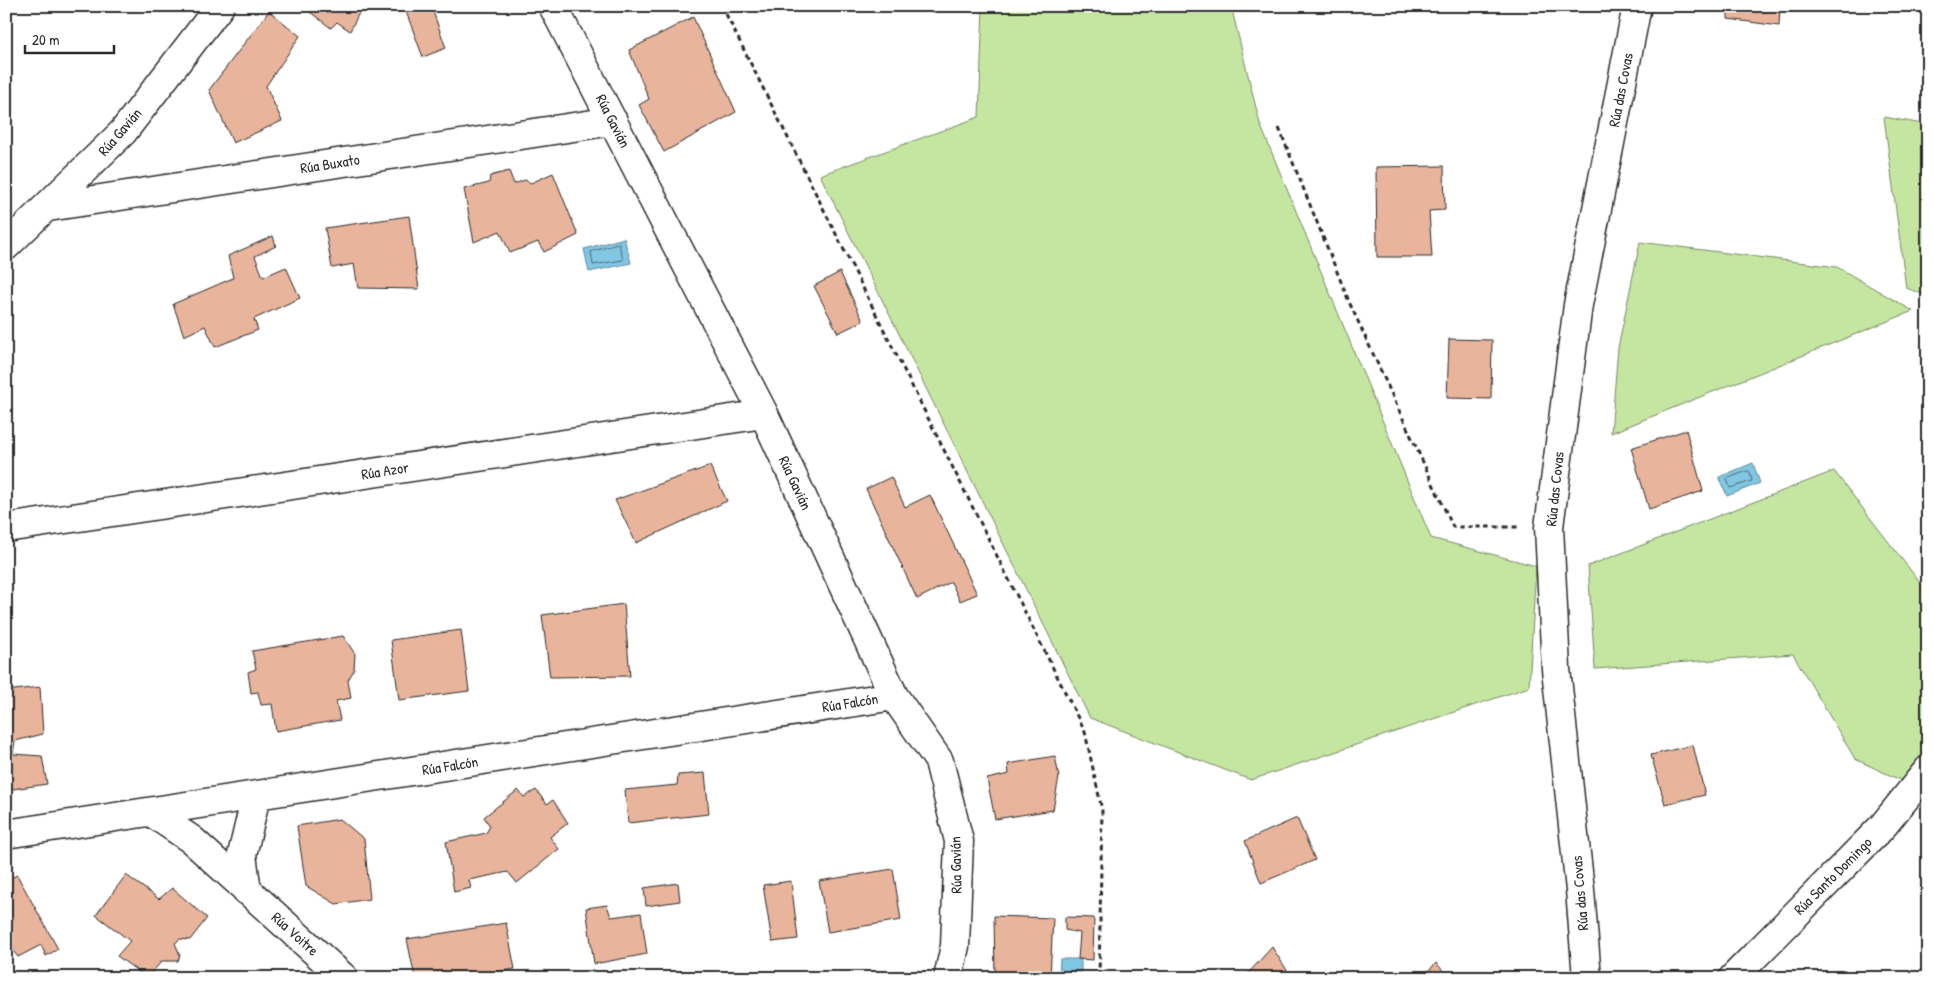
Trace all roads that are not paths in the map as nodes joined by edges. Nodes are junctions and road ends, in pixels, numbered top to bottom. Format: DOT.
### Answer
graph roads {
  1 [pos="220,6"];
  2 [pos="553,6"];
  3 [pos="1637,6"];
  4 [pos="613,121"];
  5 [pos="48,207"];
  6 [pos="6,246"];
  7 [pos="764,414"];
  8 [pos="6,528"];
  9 [pos="894,696"];
  10 [pos="1928,770"];
  11 [pos="256,796"];
  12 [pos="151,812"];
  13 [pos="6,834"];
  14 [pos="247,891"];
  15 [pos="344,978"];
  16 [pos="948,978"];
  17 [pos="1587,978"];
  18 [pos="1733,978"];
  1 -- 5 [label="street, Rúa Gavián"];
  2 -- 4 [label="street, Rúa Gavián"];
  3 -- 17 [label="street, Rúa das Covas"];
  4 -- 5 [label="street, Rúa Buxato"];
  4 -- 7 [label="street, Rúa Gavián"];
  5 -- 6 [label="street, Rúa Gavián"];
  7 -- 8 [label="street, Rúa Azor"];
  7 -- 9 [label="street, Rúa Gavián"];
  9 -- 11 [label="street, Rúa Falcón"];
  9 -- 16 [label="street, Rúa Gavián"];
  10 -- 18 [label="street, Rúa Santo Domingo"];
  11 -- 12 [label="street, Rúa Falcón"];
  11 -- 14 [label="street"];
  12 -- 13 [label="street, Rúa Falcón"];
  12 -- 14 [label="street, Rúa Voitre"];
  14 -- 15 [label="street, Rúa Voitre"];
}
